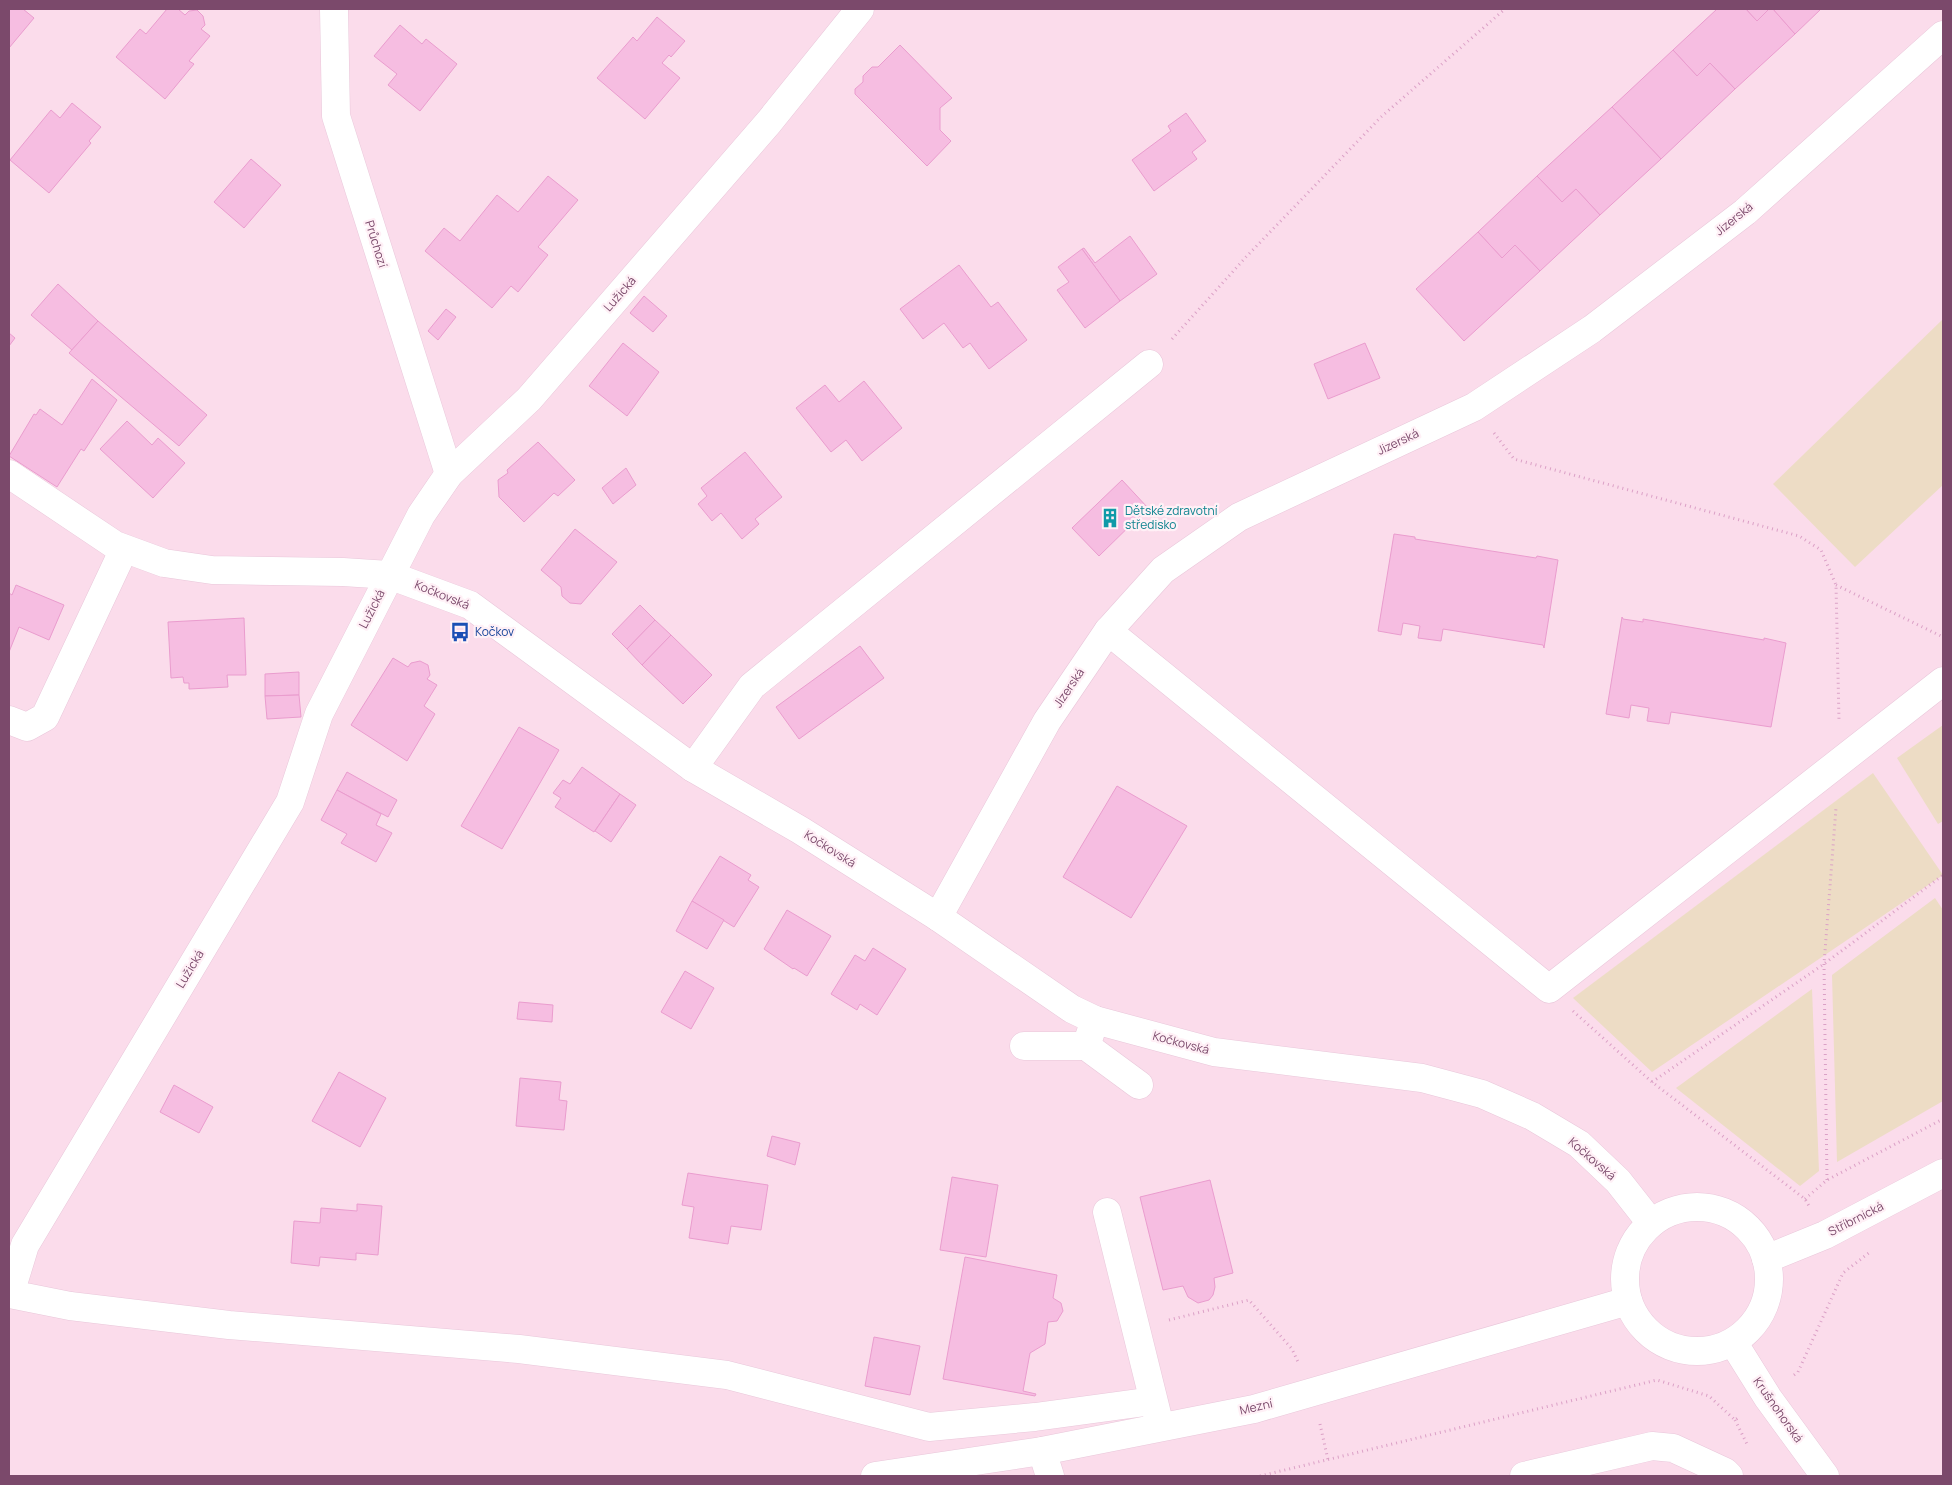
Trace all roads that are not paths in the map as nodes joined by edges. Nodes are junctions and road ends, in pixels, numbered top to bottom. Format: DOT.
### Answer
graph roads {
  1 [pos="334,9"];
  2 [pos="860,9"];
  3 [pos="1943,35"];
  4 [pos="1149,364"];
  5 [pos="9,474"];
  6 [pos="449,474"];
  7 [pos="124,549"];
  8 [pos="389,575"];
  9 [pos="1108,631"];
  10 [pos="1943,681"];
  11 [pos="9,720"];
  12 [pos="693,768"];
  13 [pos="938,917"];
  14 [pos="1095,1020"];
  15 [pos="1024,1046"];
  16 [pos="1086,1046"];
  17 [pos="1139,1085"];
  18 [pos="1943,1173"];
  19 [pos="1107,1212"];
  20 [pos="1652,1223"];
  21 [pos="1766,1259"];
  22 [pos="1628,1302"];
  23 [pos="1733,1342"];
  24 [pos="1153,1400"];
  25 [pos="1160,1427"];
  26 [pos="1042,1451"];
  27 [pos="875,1476"];
  28 [pos="1050,1476"];
  29 [pos="1524,1476"];
  30 [pos="1729,1476"];
  31 [pos="1826,1476"];
  1 -- 6 [label="street, Průchozí"];
  2 -- 6 [label="street, Lužická"];
  3 -- 9 [label="street, Jizerská"];
  4 -- 12 [label="street"];
  5 -- 7 [label="street, Kočkovská"];
  6 -- 8 [label="street, Lužická"];
  7 -- 8 [label="street, Kočkovská"];
  7 -- 11 [label="street"];
  8 -- 12 [label="street, Kočkovská"];
  8 -- 24 [label="street, Lužická"];
  9 -- 10 [label="street"];
  9 -- 13 [label="street, Jizerská"];
  12 -- 13 [label="street, Kočkovská"];
  13 -- 14 [label="street, Kočkovská"];
  14 -- 16 [label="street"];
  14 -- 20 [label="street, Kočkovská"];
  15 -- 16 [label="street"];
  16 -- 17 [label="street"];
  18 -- 21 [label="street, Stříbrnická"];
  19 -- 24 [label="street"];
  20 -- 21 [label="street"];
  20 -- 22 [label="street"];
  21 -- 23 [label="street"];
  22 -- 23 [label="street"];
  22 -- 25 [label="street, Mezní"];
  23 -- 31 [label="street, Krušnohorská"];
  24 -- 25 [label="street"];
  25 -- 26 [label="street, Mezní"];
  26 -- 27 [label="street, Mezní"];
  26 -- 28 [label="street"];
  29 -- 30 [label="street"];
}
